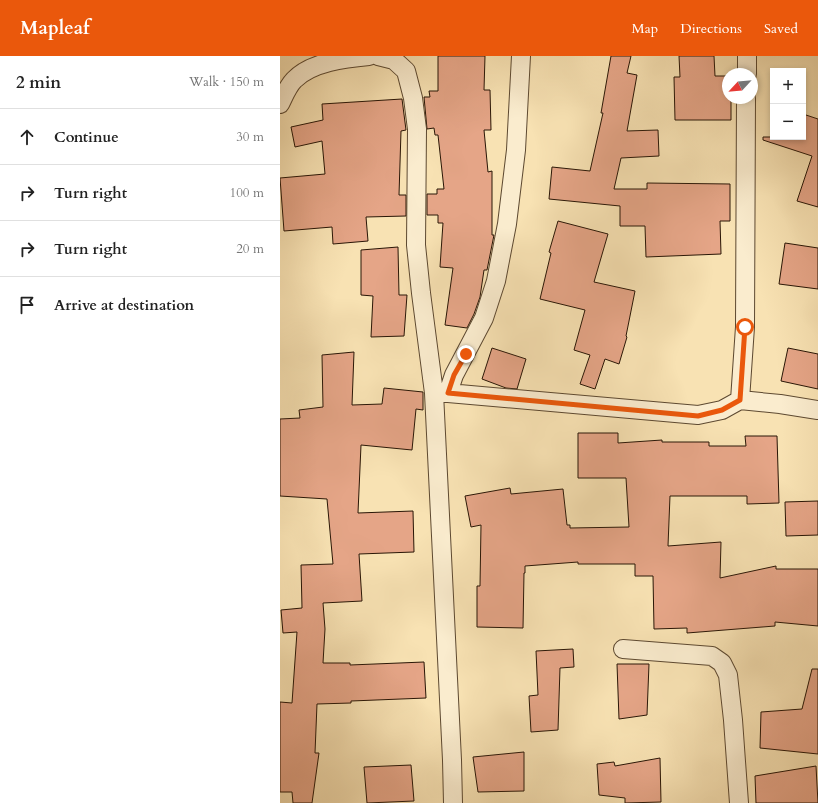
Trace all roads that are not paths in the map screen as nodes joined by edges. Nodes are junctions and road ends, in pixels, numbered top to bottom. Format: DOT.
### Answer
graph roads {
  1 [pos="369,56"];
  2 [pos="378,56"];
  3 [pos="521,56"];
  4 [pos="747,56"];
  5 [pos="747,68"];
  6 [pos="280,104"];
  7 [pos="746,104"];
  8 [pos="441,393"];
  9 [pos="740,400"];
  10 [pos="818,410"];
  11 [pos="623,649"];
  12 [pos="452,803"];
  13 [pos="739,803"];
  1 -- 6 [label="street"];
  2 -- 8 [label="street"];
  3 -- 8 [label="street"];
  4 -- 5 [label="street"];
  7 -- 9 [label="street"];
  8 -- 9 [label="street"];
  8 -- 12 [label="street"];
  9 -- 10 [label="street"];
  11 -- 13 [label="street"];
}
